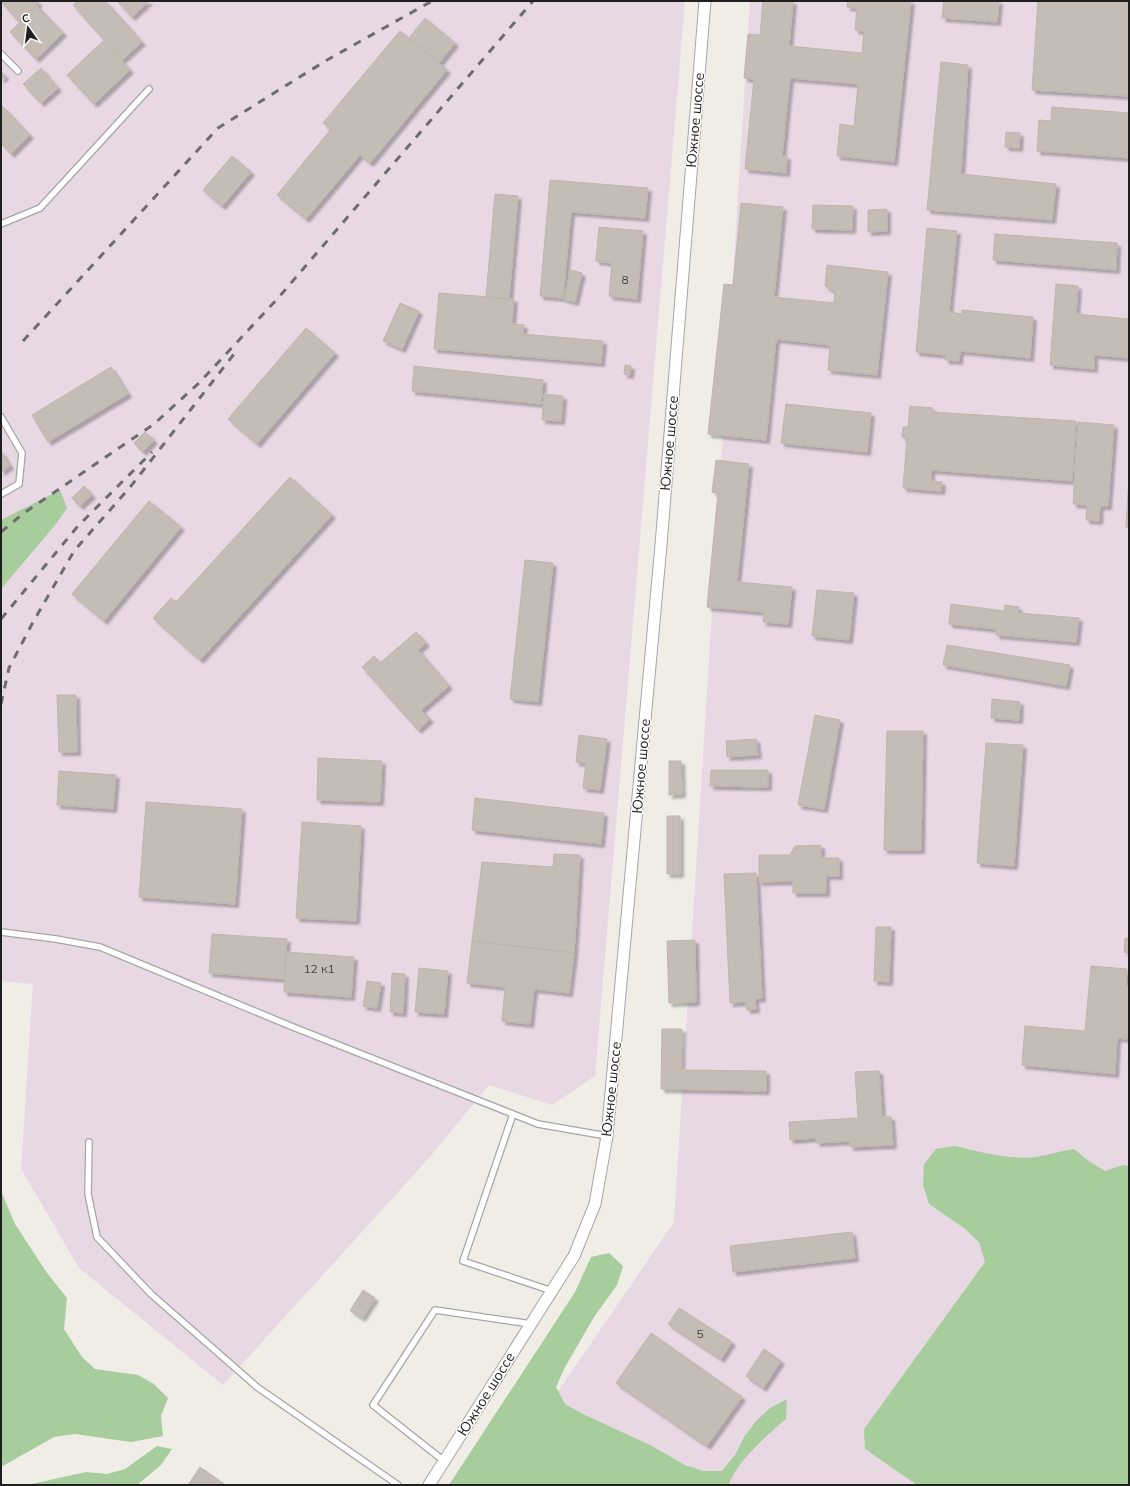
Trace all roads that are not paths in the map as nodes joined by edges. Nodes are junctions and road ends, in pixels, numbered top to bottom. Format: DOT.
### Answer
graph roads {
  1 [pos="705,1"];
  2 [pos="1,54"];
  3 [pos="18,71"];
  4 [pos="149,89"];
  5 [pos="1,224"];
  6 [pos="1,417"];
  7 [pos="1,494"];
  8 [pos="1,932"];
  9 [pos="513,1114"];
  10 [pos="607,1136"];
  11 [pos="89,1142"];
  12 [pos="552,1291"];
  13 [pos="531,1324"];
  14 [pos="444,1461"];
  15 [pos="398,1485"];
  16 [pos="429,1485"];
  1 -- 10 [label="street, Южное шоссе"];
  2 -- 3 [label="lane"];
  4 -- 5 [label="lane"];
  6 -- 7 [label="lane"];
  8 -- 9 [label="lane"];
  9 -- 10 [label="lane"];
  9 -- 12 [label="lane"];
  10 -- 12 [label="street, Южное шоссе"];
  11 -- 15 [label="lane"];
  12 -- 13 [label="street, Южное шоссе"];
  13 -- 14 [label="street, Южное шоссе"];
  13 -- 14 [label="lane"];
  14 -- 16 [label="street, Южное шоссе"];
}
